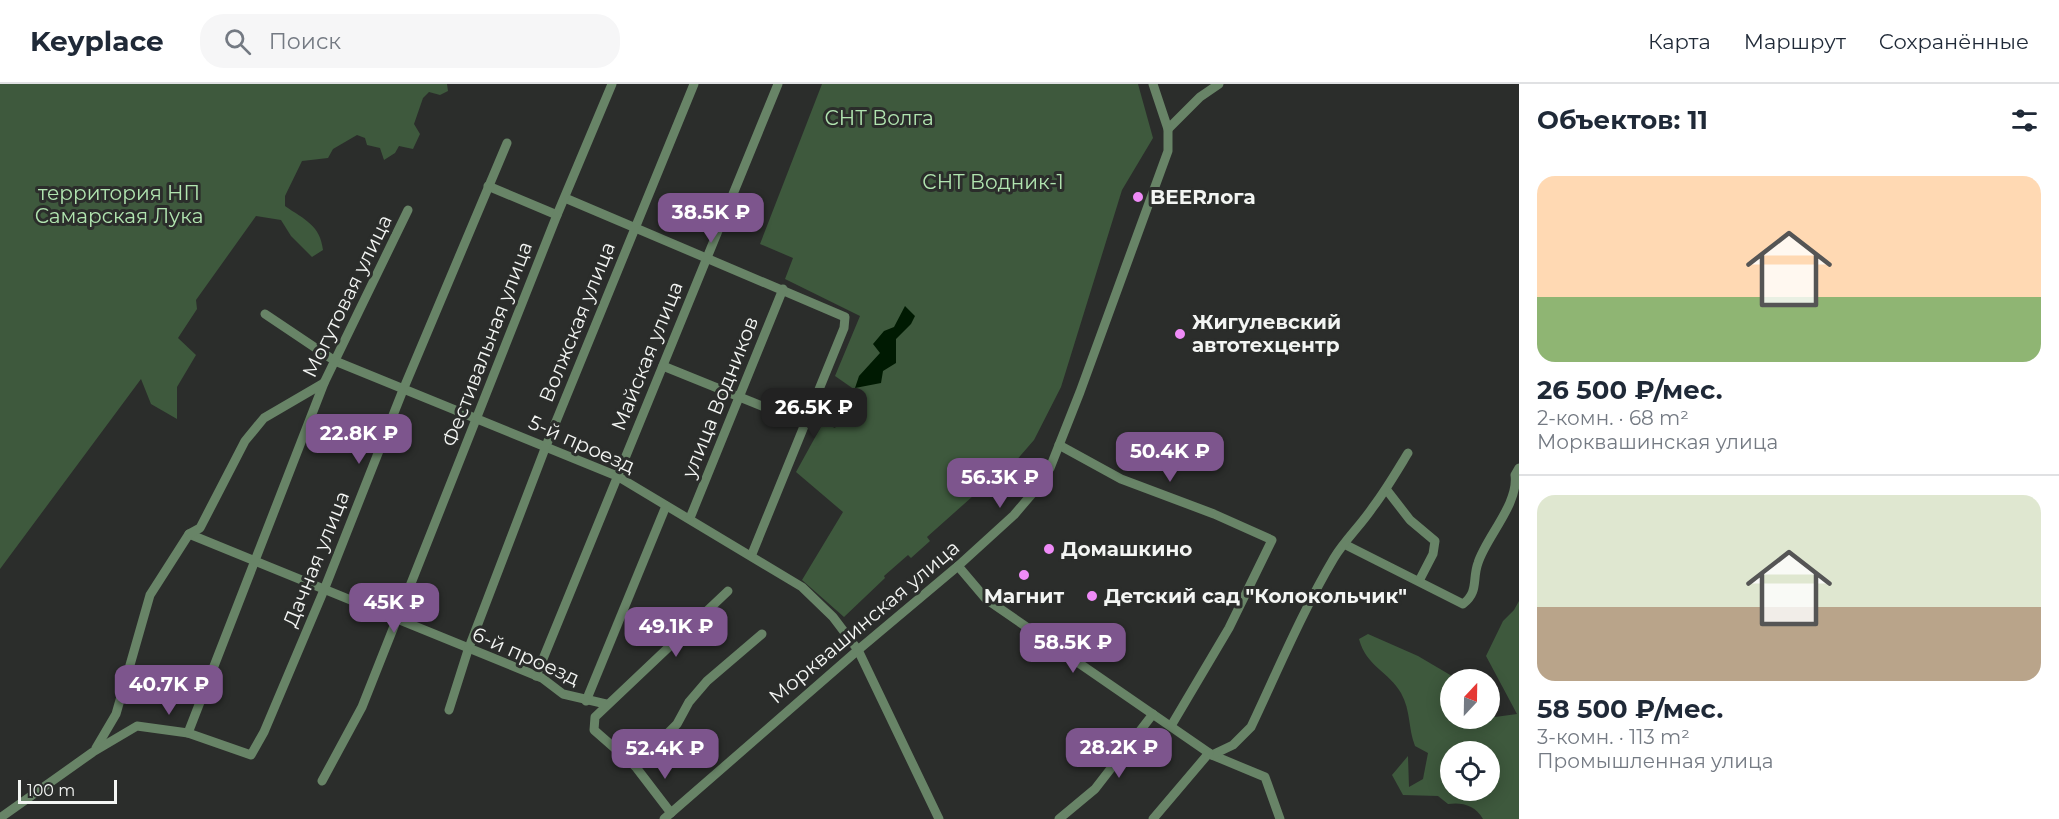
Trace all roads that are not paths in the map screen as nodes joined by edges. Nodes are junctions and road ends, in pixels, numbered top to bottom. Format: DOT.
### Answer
graph roads {
  1 [pos="612,84"];
  2 [pos="694,84"];
  3 [pos="778,84"];
  4 [pos="1153,84"];
  5 [pos="1219,84"];
  6 [pos="1168,129"];
  7 [pos="507,143"];
  8 [pos="488,186"];
  9 [pos="565,198"];
  10 [pos="408,210"];
  11 [pos="557,214"];
  12 [pos="635,227"];
  13 [pos="707,257"];
  14 [pos="783,289"];
  15 [pos="264,314"];
  16 [pos="335,362"];
  17 [pos="663,366"];
  18 [pos="324,383"];
  19 [pos="403,390"];
  20 [pos="739,397"];
  21 [pos="478,419"];
  22 [pos="806,424"];
  23 [pos="546,446"];
  24 [pos="1059,446"];
  25 [pos="1408,453"];
  26 [pos="1519,468"];
  27 [pos="617,476"];
  28 [pos="1386,489"];
  29 [pos="666,506"];
  30 [pos="690,518"];
  31 [pos="189,534"];
  32 [pos="1346,545"];
  33 [pos="752,554"];
  34 [pos="255,562"];
  35 [pos="958,566"];
  36 [pos="1419,581"];
  37 [pos="324,590"];
  38 [pos="728,591"];
  39 [pos="396,620"];
  40 [pos="762,634"];
  41 [pos="468,650"];
  42 [pos="858,650"];
  43 [pos="536,676"];
  44 [pos="586,701"];
  45 [pos="606,704"];
  46 [pos="449,710"];
  47 [pos="1153,714"];
  48 [pos="1171,726"];
  49 [pos="188,733"];
  50 [pos="93,752"];
  51 [pos="1211,754"];
  52 [pos="636,766"];
  53 [pos="322,781"];
  54 [pos="667,816"];
  55 [pos="0,818"];
  56 [pos="939,819"];
  57 [pos="1059,819"];
  58 [pos="1153,819"];
  59 [pos="1280,819"];
  1 -- 9 [label="street, Фестивальная улица"];
  2 -- 12 [label="street, Волжская улица"];
  3 -- 13 [label="street, Майская улица"];
  4 -- 6 [label="street, Морквашинская улица"];
  5 -- 6 [label="street"];
  6 -- 24 [label="street, Морквашинская улица"];
  7 -- 8 [label="street, Дачная улица"];
  8 -- 11 [label="street"];
  8 -- 19 [label="street, Дачная улица"];
  9 -- 11 [label="street, Фестивальная улица"];
  9 -- 12 [label="street"];
  10 -- 16 [label="street, Могутовая улица"];
  11 -- 21 [label="street, Фестивальная улица"];
  12 -- 13 [label="street"];
  12 -- 23 [label="street, Волжская улица"];
  13 -- 14 [label="street"];
  13 -- 17 [label="street, Майская улица"];
  14 -- 20 [label="street, улица Водников"];
  14 -- 22 [label="street"];
  15 -- 16 [label="street, 5-й проезд"];
  16 -- 18 [label="street, Могутовая улица"];
  16 -- 19 [label="street, 5-й проезд"];
  17 -- 20 [label="street"];
  17 -- 27 [label="street, Майская улица"];
  18 -- 31 [label="street"];
  18 -- 34 [label="street, Могутовая улица"];
  19 -- 21 [label="street, 5-й проезд"];
  19 -- 37 [label="street, Дачная улица"];
  20 -- 22 [label="street"];
  20 -- 30 [label="street, улица Водников"];
  21 -- 23 [label="street, 5-й проезд"];
  21 -- 39 [label="street, Фестивальная улица"];
  22 -- 33 [label="street"];
  23 -- 27 [label="street, 5-й проезд"];
  23 -- 41 [label="street, Волжская улица"];
  24 -- 35 [label="street, Морквашинская улица"];
  24 -- 48 [label="street"];
  25 -- 28 [label="street"];
  26 -- 36 [label="street"];
  27 -- 29 [label="street, 5-й проезд"];
  27 -- 43 [label="street, Майская улица"];
  28 -- 32 [label="street"];
  28 -- 36 [label="street"];
  29 -- 30 [label="street, 5-й проезд"];
  29 -- 44 [label="street"];
  30 -- 33 [label="street, 5-й проезд"];
  31 -- 34 [label="street, 6-й проезд"];
  31 -- 50 [label="street"];
  32 -- 36 [label="street"];
  32 -- 51 [label="street"];
  33 -- 42 [label="street, 5-й проезд"];
  34 -- 37 [label="street, 6-й проезд"];
  34 -- 49 [label="street, Могутовая улица"];
  35 -- 42 [label="street, Морквашинская улица"];
  35 -- 47 [label="street"];
  37 -- 39 [label="street, 6-й проезд"];
  37 -- 49 [label="street, Дачная улица"];
  38 -- 45 [label="street"];
  39 -- 41 [label="street, 6-й проезд"];
  39 -- 53 [label="street, Фестивальная улица"];
  40 -- 52 [label="street"];
  41 -- 43 [label="street, 6-й проезд"];
  41 -- 46 [label="street, Волжская улица"];
  42 -- 54 [label="street, Морквашинская улица"];
  42 -- 56 [label="street, 5-й проезд"];
  43 -- 44 [label="street, 6-й проезд"];
  44 -- 45 [label="street, 6-й проезд"];
  45 -- 52 [label="street"];
  47 -- 48 [label="street"];
  47 -- 57 [label="street"];
  48 -- 51 [label="street"];
  49 -- 50 [label="street"];
  50 -- 55 [label="street"];
  51 -- 58 [label="street"];
  51 -- 59 [label="street"];
  52 -- 54 [label="street"];
}
